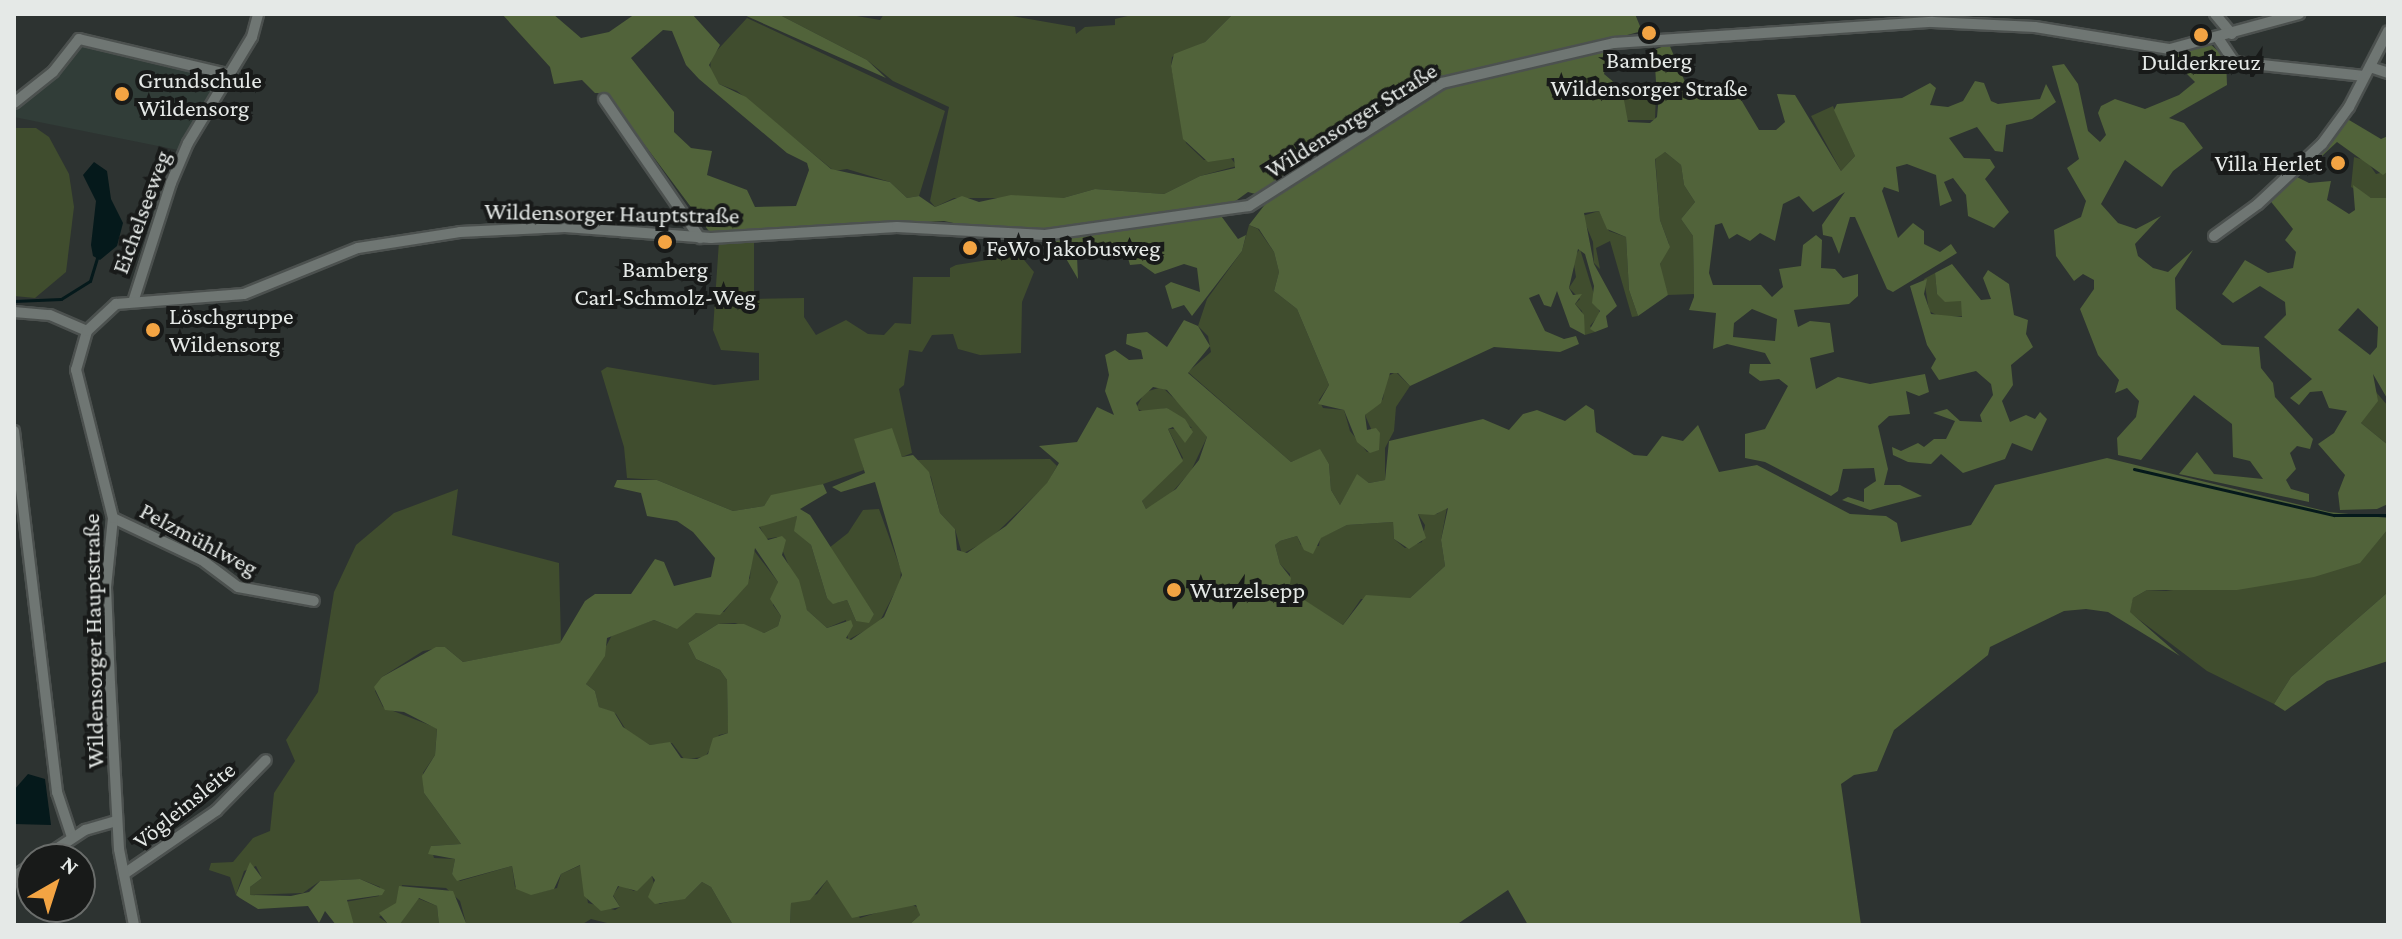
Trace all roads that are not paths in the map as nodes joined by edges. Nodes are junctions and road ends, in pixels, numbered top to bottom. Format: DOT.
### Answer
graph roads {
  1 [pos="258,14"];
  2 [pos="2215,14"];
  3 [pos="2299,14"];
  4 [pos="2388,31"];
  5 [pos="2232,34"];
  6 [pos="2218,38"];
  7 [pos="2367,72"];
  8 [pos="2388,73"];
  9 [pos="231,75"];
  10 [pos="604,99"];
  11 [pos="14,103"];
  12 [pos="897,227"];
  13 [pos="2214,236"];
  14 [pos="700,238"];
  15 [pos="134,299"];
  16 [pos="14,312"];
  17 [pos="87,331"];
  18 [pos="14,432"];
  19 [pos="113,518"];
  20 [pos="314,601"];
  21 [pos="266,760"];
  22 [pos="117,821"];
  23 [pos="72,837"];
  24 [pos="64,843"];
  25 [pos="124,874"];
  26 [pos="134,925"];
  1 -- 9 [label="street, Eichelseeweg"];
  2 -- 5 [label="street"];
  3 -- 5 [label="street, Wildensorger Straße"];
  4 -- 7 [label="street"];
  5 -- 6 [label="street, Wildensorger Straße"];
  6 -- 7 [label="street"];
  6 -- 12 [label="street, Wildensorger Straße"];
  7 -- 8 [label="street"];
  7 -- 13 [label="street"];
  9 -- 11 [label="street"];
  9 -- 15 [label="street, Eichelseeweg"];
  10 -- 14 [label="street"];
  12 -- 14 [label="street, Wildensorger Hauptstraße"];
  14 -- 15 [label="street, Wildensorger Hauptstraße"];
  15 -- 17 [label="street, Wildensorger Hauptstraße"];
  16 -- 17 [label="street"];
  17 -- 19 [label="street, Wildensorger Hauptstraße"];
  18 -- 23 [label="street"];
  19 -- 20 [label="street, Pelzmühlweg"];
  19 -- 22 [label="street, Wildensorger Hauptstraße"];
  21 -- 25 [label="street, Vögleinsleite"];
  22 -- 23 [label="street"];
  22 -- 25 [label="street, Wildensorger Hauptstraße"];
  23 -- 24 [label="street"];
  25 -- 26 [label="street, Wildensorger Hauptstraße"];
}
